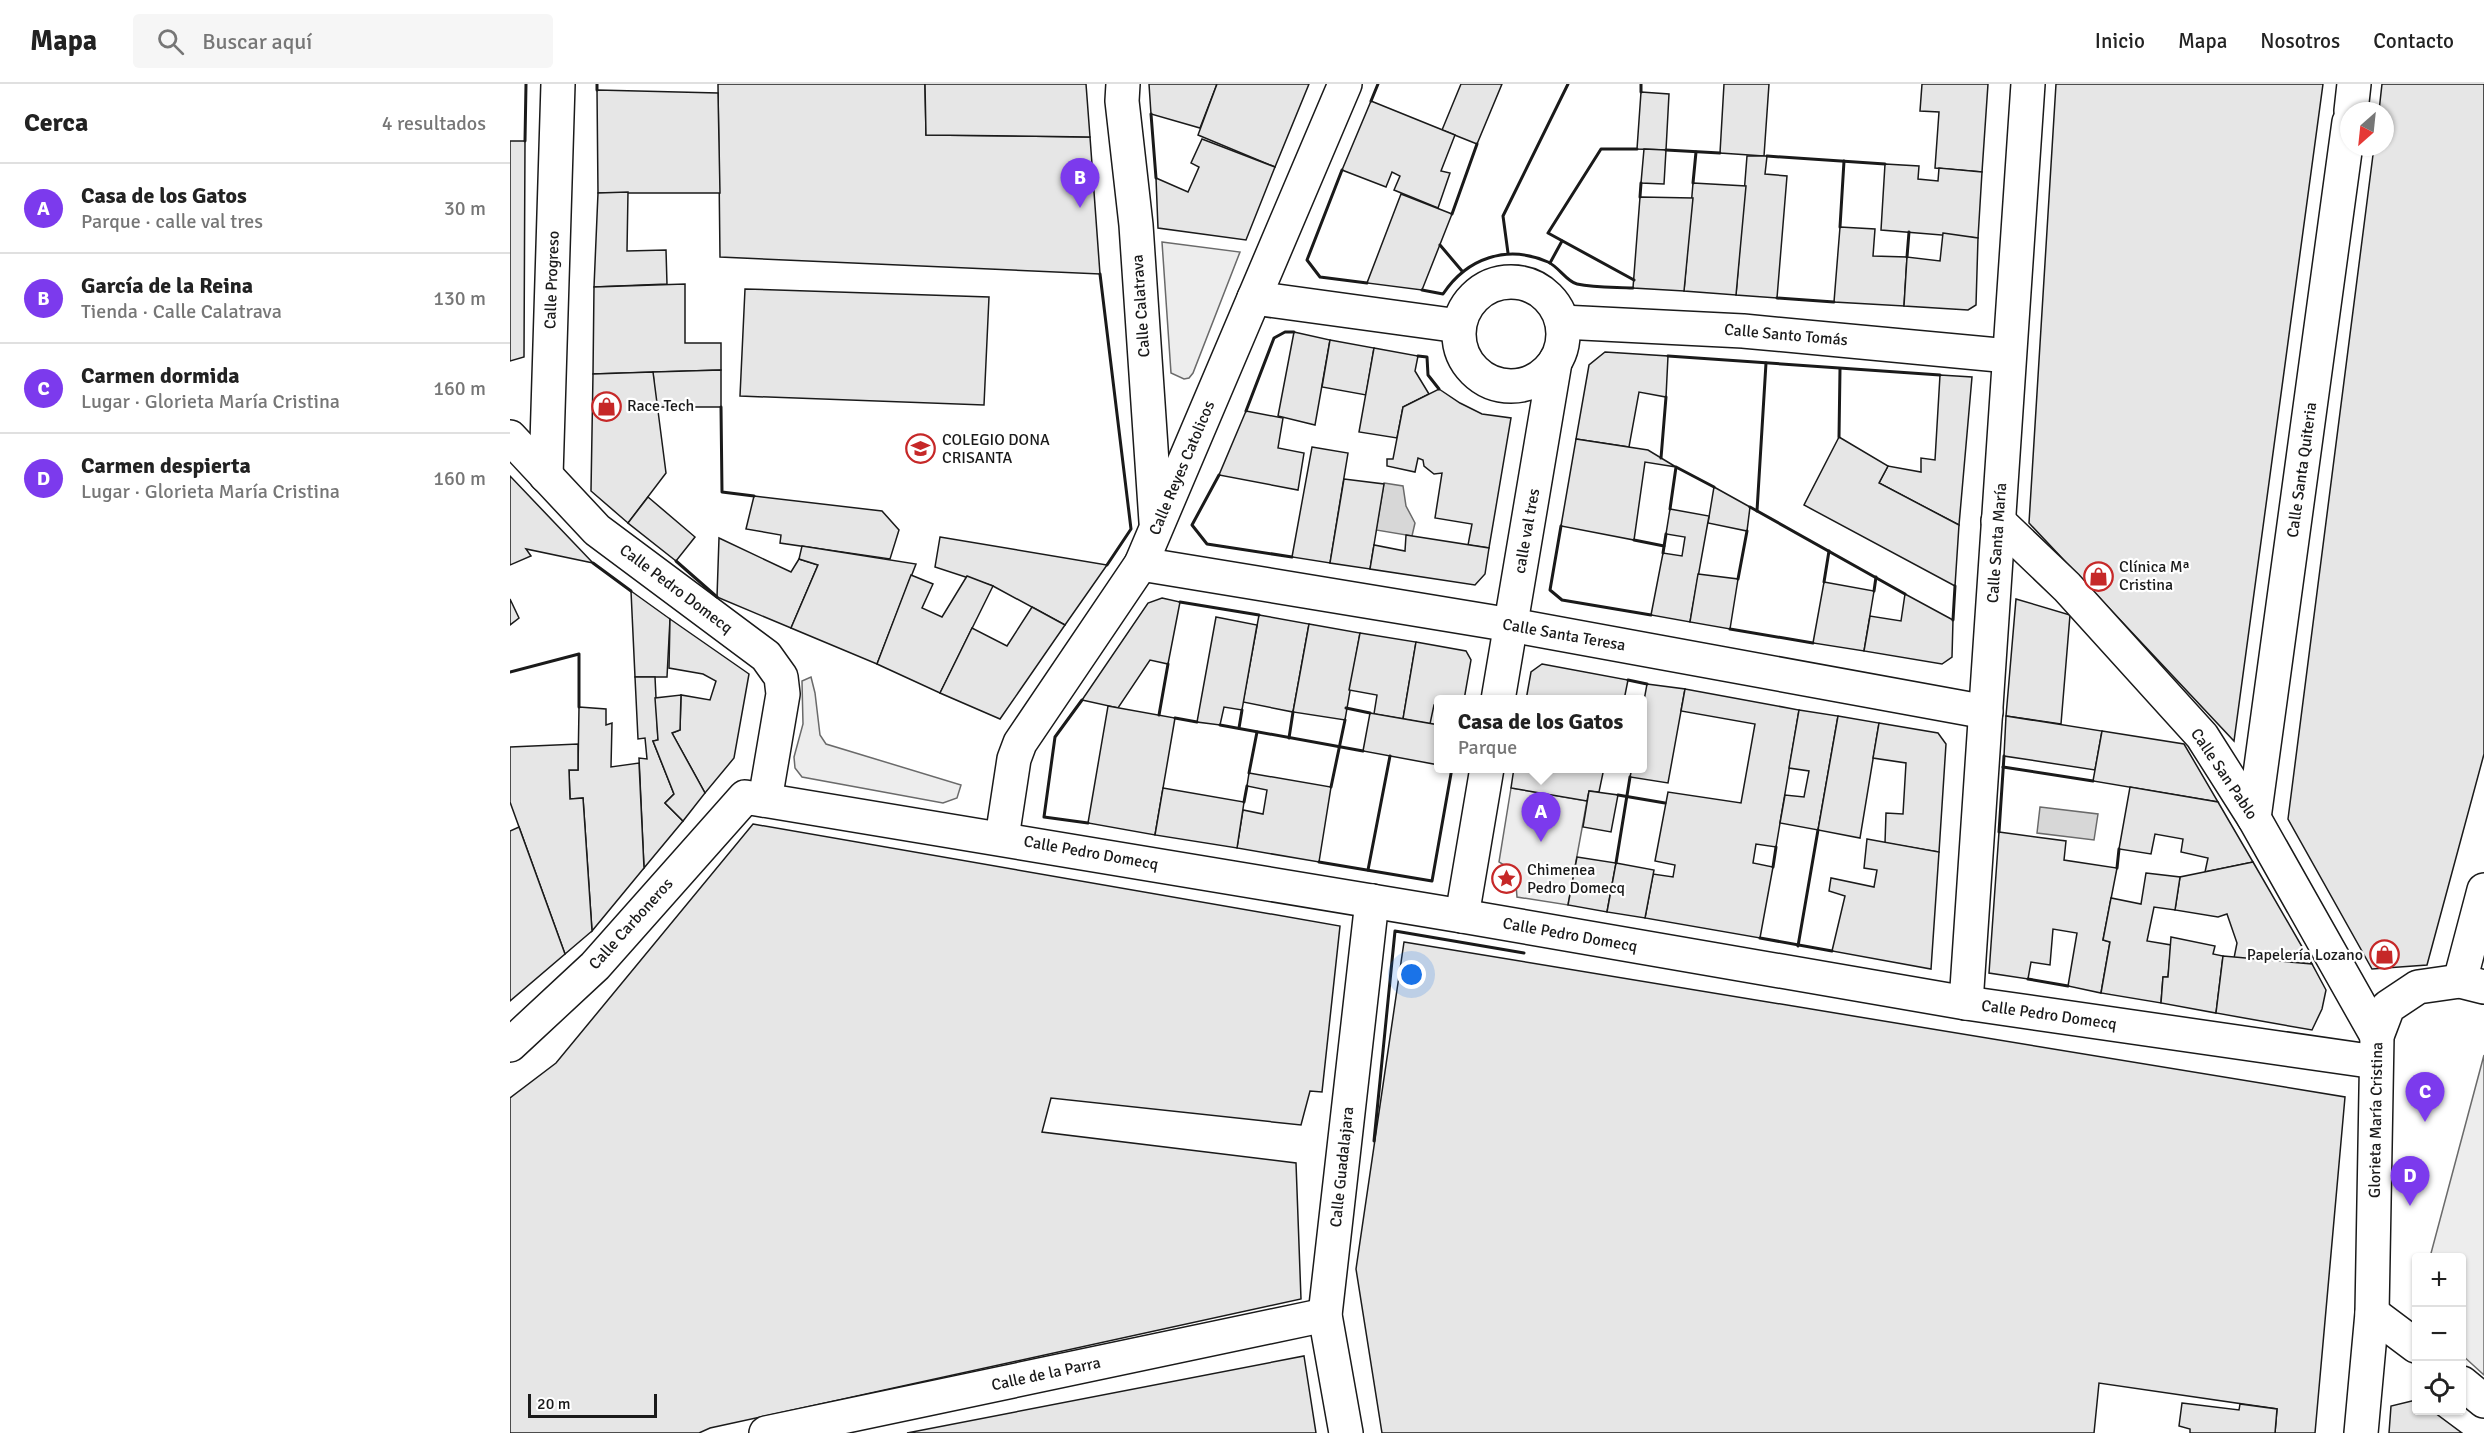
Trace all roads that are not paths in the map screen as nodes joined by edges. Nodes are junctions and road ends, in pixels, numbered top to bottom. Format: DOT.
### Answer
graph roads {
  1 [pos="558,84"];
  2 [pos="1123,84"];
  3 [pos="1345,84"];
  4 [pos="2028,84"];
  5 [pos="2354,84"];
  6 [pos="2351,102"];
  7 [pos="2344,156"];
  8 [pos="1254,298"];
  9 [pos="1562,322"];
  10 [pos="1459,326"];
  11 [pos="2009,356"];
  12 [pos="1555,362"];
  13 [pos="510,436"];
  14 [pos="546,476"];
  15 [pos="1998,521"];
  16 [pos="1156,529"];
  17 [pos="1141,564"];
  18 [pos="1511,625"];
  19 [pos="1499,695"];
  20 [pos="1986,712"];
  21 [pos="1485,773"];
  22 [pos="755,798"];
  23 [pos="2254,818"];
  24 [pos="1002,838"];
  25 [pos="2484,890"];
  26 [pos="1372,901"];
  27 [pos="1462,916"];
  28 [pos="2472,984"];
  29 [pos="1966,1003"];
  30 [pos="510,1045"];
  31 [pos="2377,1049"];
  32 [pos="2372,1313"];
  33 [pos="1325,1315"];
  34 [pos="2412,1343"];
  35 [pos="2466,1386"];
  36 [pos="2484,1401"];
  37 [pos="766,1433"];
  38 [pos="1346,1433"];
  39 [pos="2361,1433"];
  1 -- 14 [label="street, Calle Progreso"];
  2 -- 16 [label="street, Calle Calatrava"];
  3 -- 8 [label="street, Calle Reyes Catolicos"];
  4 -- 11 [label="street, Calle Santa María"];
  5 -- 6 [label="street"];
  7 -- 23 [label="street, Calle Santa Quiteria"];
  8 -- 10 [label="street"];
  8 -- 16 [label="street, Calle Reyes Catolicos"];
  9 -- 10 [label="street"];
  9 -- 11 [label="street, Calle Santo Tomás"];
  9 -- 12 [label="street"];
  10 -- 12 [label="street"];
  11 -- 15 [label="street, Calle Santa María"];
  12 -- 18 [label="street, calle val tres"];
  13 -- 14 [label="street, Calle Pedro Domecq"];
  14 -- 22 [label="street, Calle Pedro Domecq"];
  15 -- 20 [label="street, Calle Santa María"];
  15 -- 23 [label="street, Calle San Pablo"];
  16 -- 17 [label="street, Calle Reyes Catolicos"];
  17 -- 18 [label="street, Calle Santa Teresa"];
  17 -- 24 [label="street, Calle Reyes Catolicos"];
  18 -- 19 [label="street, calle val tres"];
  18 -- 20 [label="street, Calle Santa Teresa"];
  20 -- 29 [label="street, Calle Santa María"];
  21 -- 27 [label="street"];
  22 -- 24 [label="street, Calle Pedro Domecq"];
  22 -- 30 [label="street, Calle Carboneros"];
  23 -- 31 [label="street, Calle San Pablo"];
  24 -- 26 [label="street, Calle Pedro Domecq"];
  25 -- 28 [label="street"];
  26 -- 27 [label="street, Calle Pedro Domecq"];
  26 -- 33 [label="street, Calle Guadalajara"];
  27 -- 29 [label="street, Calle Pedro Domecq"];
  28 -- 31 [label="street, Glorieta María Cristina"];
  29 -- 31 [label="street, Calle Pedro Domecq"];
  31 -- 32 [label="street, Glorieta María Cristina"];
  32 -- 34 [label="street"];
  32 -- 39 [label="street, Glorieta María Cristina"];
  33 -- 37 [label="street, Calle de la Parra"];
  33 -- 38 [label="street, Calle Guadalajara"];
  35 -- 36 [label="street"];
}
